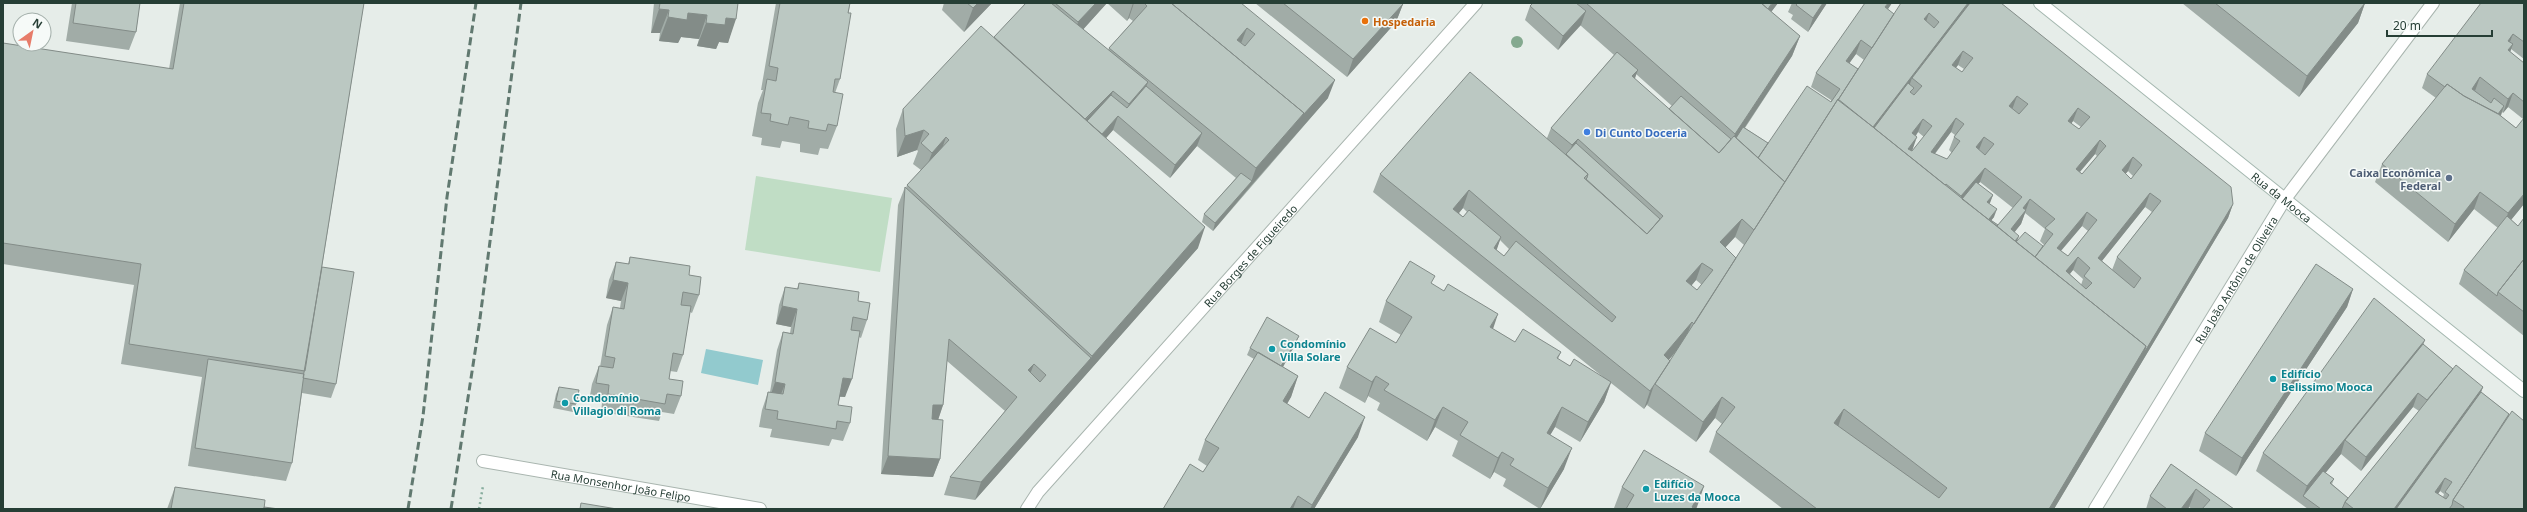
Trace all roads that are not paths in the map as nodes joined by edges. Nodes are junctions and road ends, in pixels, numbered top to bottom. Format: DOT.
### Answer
graph roads {
  1 [pos="1476,3"];
  2 [pos="2040,3"];
  3 [pos="2434,3"];
  4 [pos="2285,199"];
  5 [pos="2524,391"];
  6 [pos="483,461"];
  7 [pos="760,509"];
  8 [pos="1027,509"];
  9 [pos="2095,509"];
  1 -- 8 [label="street, Rua Borges de Figueiredo"];
  2 -- 4 [label="street, Rua da Mooca"];
  3 -- 4 [label="street, Rua João Antônio de Oliveira"];
  4 -- 5 [label="street, Rua da Mooca"];
  4 -- 9 [label="street, Rua João Antônio de Oliveira"];
  6 -- 7 [label="street, Rua Monsenhor João Felipo"];
}
